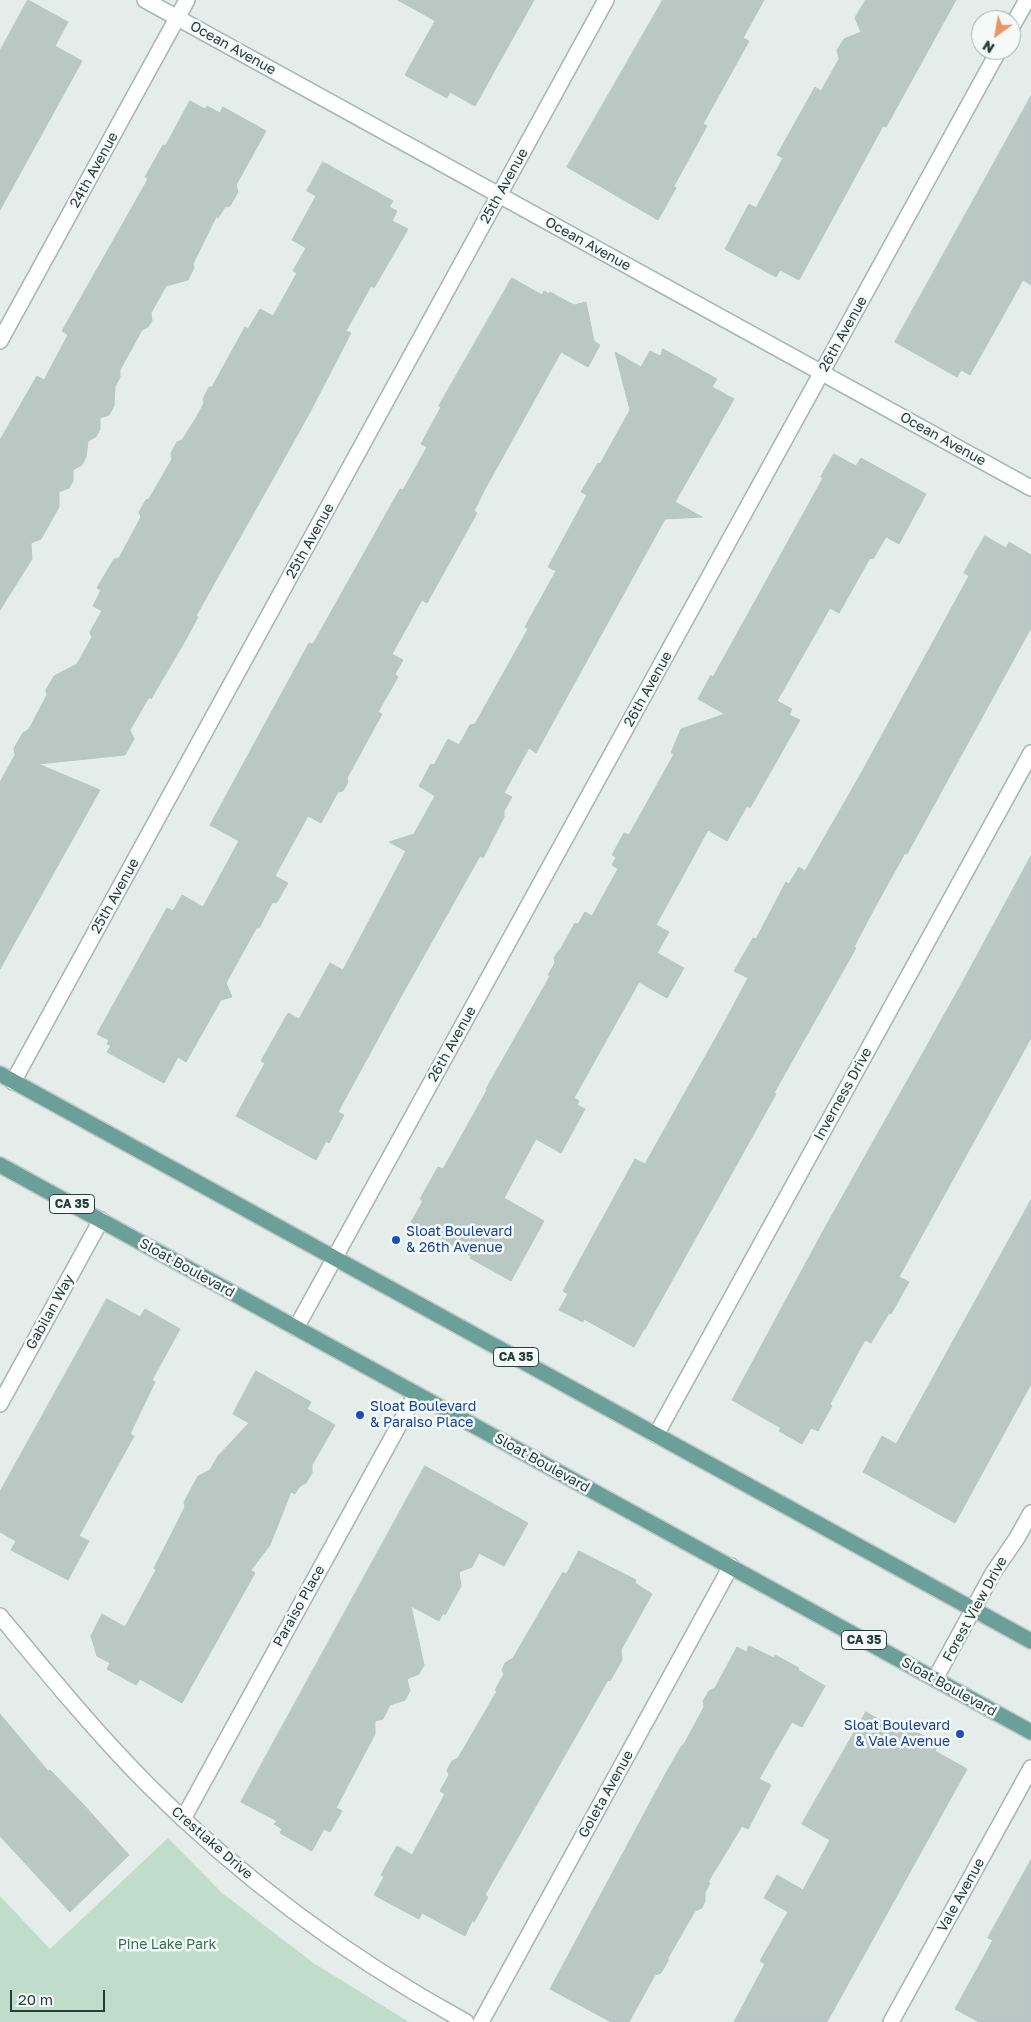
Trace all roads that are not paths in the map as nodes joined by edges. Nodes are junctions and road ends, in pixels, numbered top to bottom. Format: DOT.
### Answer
graph roads {
  1 [pos="145,0"];
  2 [pos="187,0"];
  3 [pos="606,0"];
  4 [pos="178,18"];
  5 [pos="994,60"];
  6 [pos="499,195"];
  7 [pos="0,341"];
  8 [pos="822,372"];
  9 [pos="1031,488"];
  10 [pos="1031,753"];
  11 [pos="7,1078"];
  12 [pos="0,1165"];
  13 [pos="101,1220"];
  14 [pos="334,1258"];
  15 [pos="296,1328"];
  16 [pos="416,1394"];
  17 [pos="0,1404"];
  18 [pos="656,1435"];
  19 [pos="1031,1513"];
  20 [pos="731,1566"];
  21 [pos="973,1609"];
  22 [pos="0,1616"];
  23 [pos="1031,1641"];
  24 [pos="935,1679"];
  25 [pos="1031,1732"];
  26 [pos="1031,1768"];
  27 [pos="183,1819"];
  28 [pos="466,2022"];
  29 [pos="481,2022"];
  30 [pos="891,2022"];
  1 -- 4 [label="street, Ocean Avenue"];
  2 -- 4 [label="street, 24th Avenue"];
  3 -- 6 [label="street, 25th Avenue"];
  4 -- 6 [label="street, Ocean Avenue"];
  4 -- 7 [label="street, 24th Avenue"];
  5 -- 8 [label="street, 26th Avenue"];
  6 -- 8 [label="street, Ocean Avenue"];
  6 -- 11 [label="street, 25th Avenue"];
  8 -- 9 [label="street, Ocean Avenue"];
  8 -- 14 [label="street, 26th Avenue"];
  10 -- 18 [label="street, Inverness Drive"];
  11 -- 14 [label="main road, CA 35"];
  12 -- 13 [label="main road, Sloat Boulevard / CA 35"];
  13 -- 15 [label="main road, Sloat Boulevard / CA 35"];
  13 -- 17 [label="street, Gabilan Way"];
  14 -- 15 [label="street, 26th Avenue"];
  14 -- 18 [label="main road, CA 35"];
  15 -- 16 [label="main road, Sloat Boulevard / CA 35"];
  16 -- 20 [label="main road, Sloat Boulevard / CA 35"];
  16 -- 27 [label="street, Paraiso Place"];
  18 -- 21 [label="main road, CA 35"];
  19 -- 21 [label="street, Forest View Drive"];
  20 -- 24 [label="main road, Sloat Boulevard / CA 35"];
  20 -- 29 [label="street, Goleta Avenue"];
  21 -- 23 [label="main road, CA 35"];
  21 -- 24 [label="street, Forest View Drive"];
  22 -- 27 [label="street, Crestlake Drive"];
  24 -- 25 [label="main road, Sloat Boulevard / CA 35"];
  26 -- 30 [label="street, Vale Avenue"];
  27 -- 28 [label="street, Crestlake Drive"];
}
